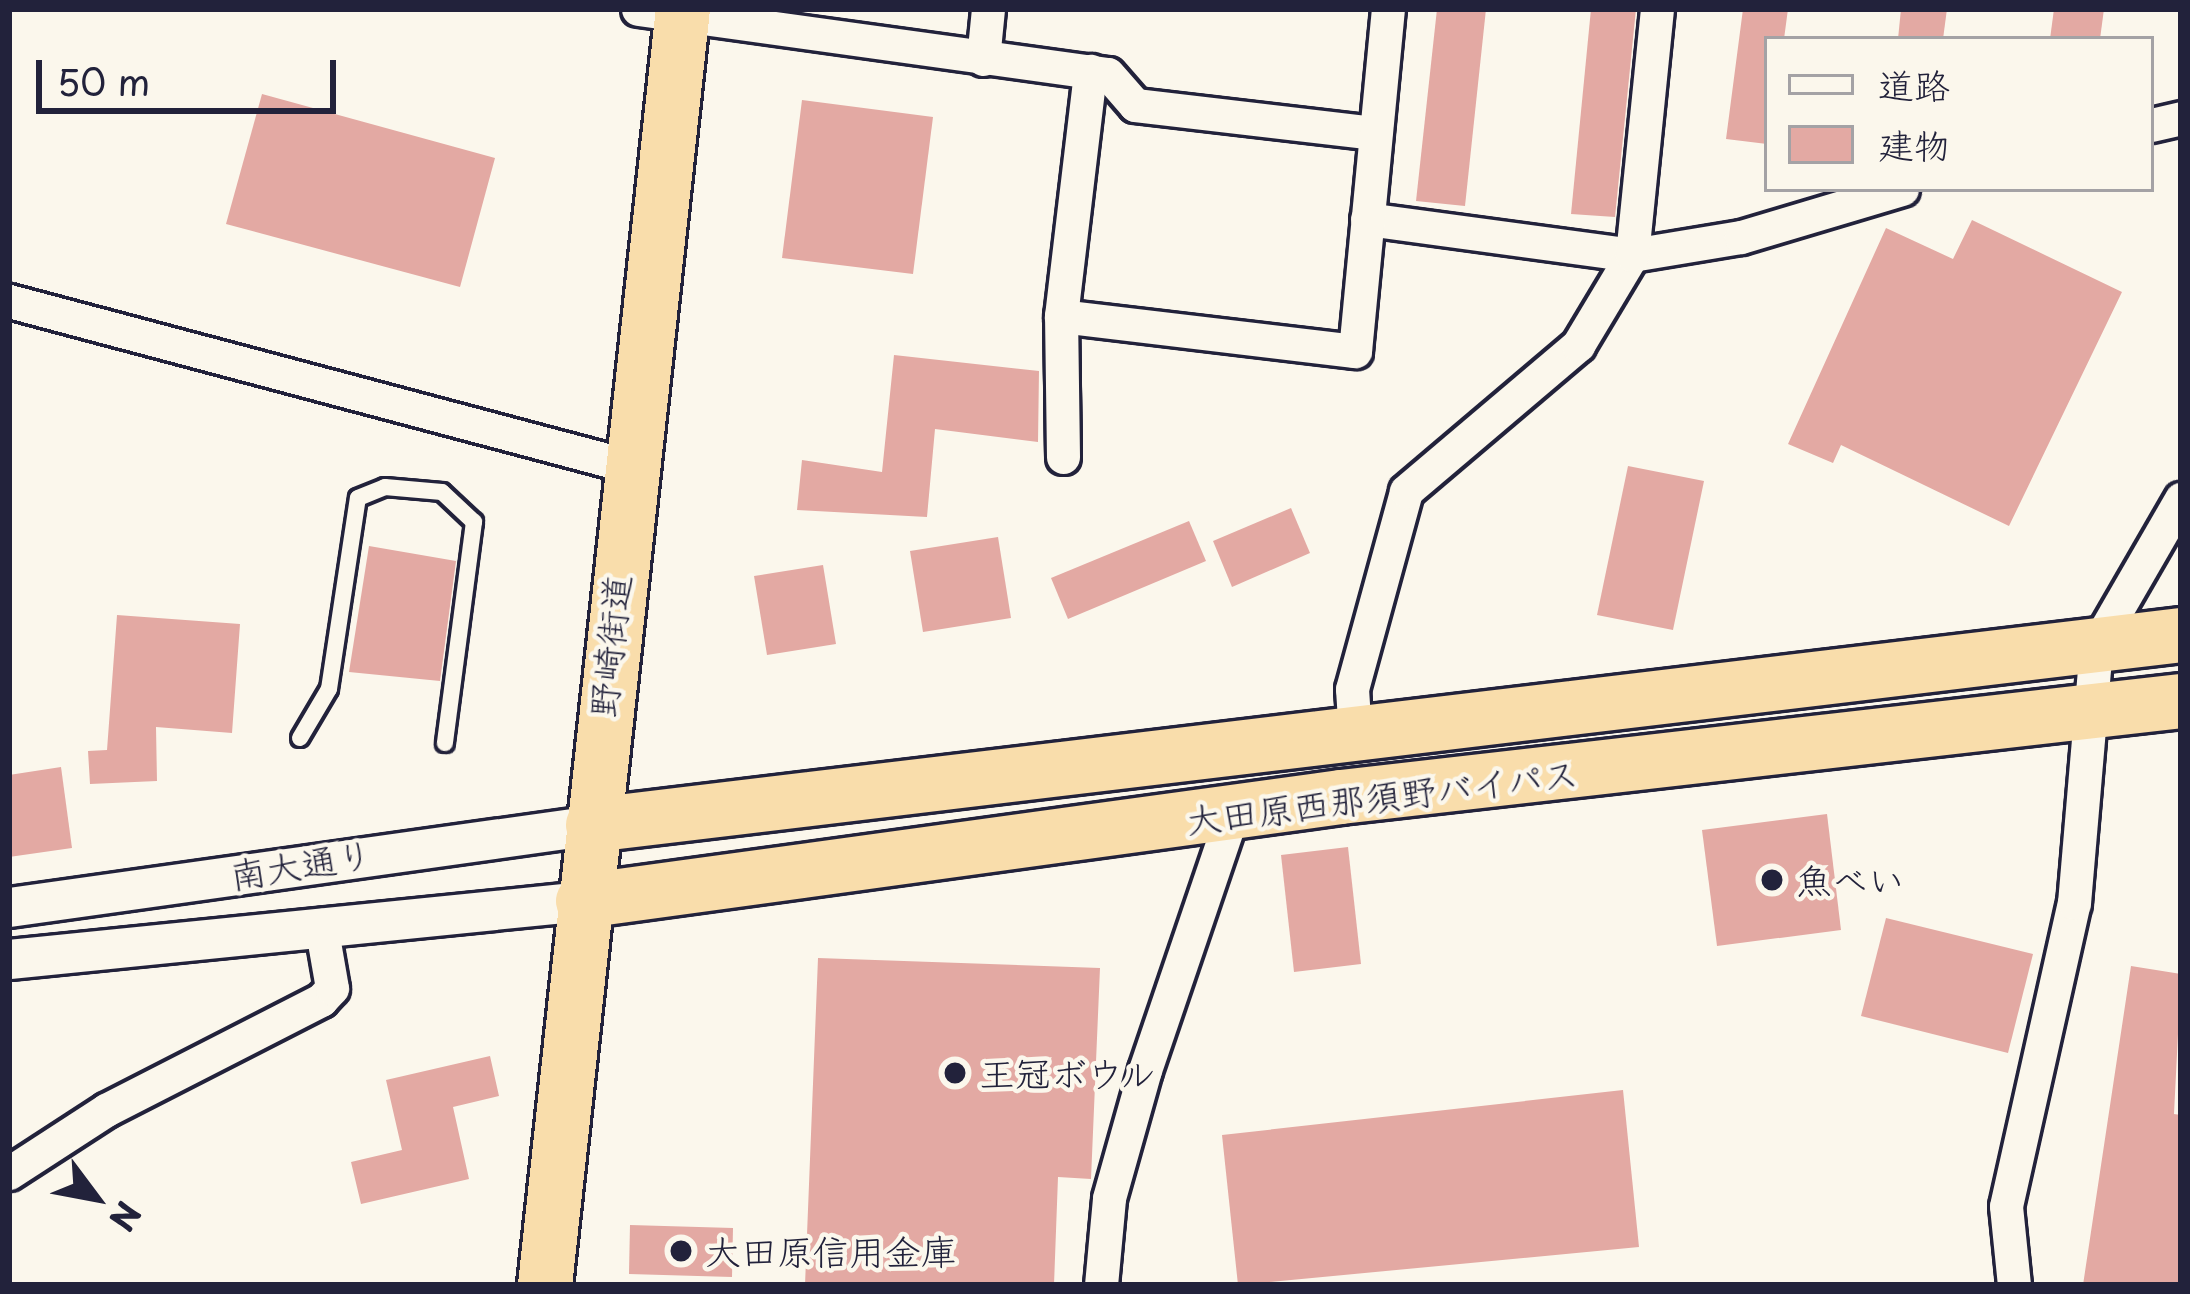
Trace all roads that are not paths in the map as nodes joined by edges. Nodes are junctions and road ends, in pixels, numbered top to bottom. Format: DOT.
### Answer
graph roads {
  1 [pos="988,9"];
  2 [pos="1388,9"];
  3 [pos="1657,9"];
  4 [pos="668,13"];
  5 [pos="983,58"];
  6 [pos="1090,71"];
  7 [pos="1375,133"];
  8 [pos="1892,192"];
  9 [pos="1367,219"];
  10 [pos="1632,255"];
  11 [pos="9,301"];
  12 [pos="1061,316"];
  13 [pos="1063,457"];
  14 [pos="629,466"];
  15 [pos="2181,500"];
  16 [pos="2181,635"];
  17 [pos="2096,646"];
  18 [pos="2181,701"];
  19 [pos="2095,711"];
  20 [pos="1355,735"];
  21 [pos="300,738"];
  22 [pos="445,743"];
  23 [pos="1231,817"];
  24 [pos="593,825"];
  25 [pos="584,901"];
  26 [pos="9,907"];
  27 [pos="321,925"];
  28 [pos="9,959"];
  29 [pos="9,1173"];
  30 [pos="545,1285"];
  31 [pos="1101,1285"];
  32 [pos="2014,1285"];
  1 -- 5 [label="street"];
  2 -- 7 [label="street"];
  3 -- 10 [label="street"];
  4 -- 5 [label="street"];
  4 -- 14 [label="highway, 野崎街道"];
  5 -- 6 [label="street"];
  6 -- 7 [label="street"];
  6 -- 12 [label="street"];
  7 -- 9 [label="street"];
  8 -- 10 [label="street"];
  9 -- 10 [label="street"];
  9 -- 12 [label="street"];
  10 -- 20 [label="street"];
  11 -- 14 [label="street"];
  12 -- 13 [label="street"];
  14 -- 24 [label="highway, 野崎街道"];
  15 -- 17 [label="street"];
  16 -- 17 [label="highway, 大田原西那須野バイパス"];
  17 -- 19 [label="street"];
  17 -- 20 [label="highway, 大田原西那須野バイパス"];
  18 -- 19 [label="highway, 大田原西那須野バイパス"];
  19 -- 23 [label="highway, 大田原西那須野バイパス"];
  19 -- 32 [label="street"];
  20 -- 24 [label="highway, 大田原西那須野バイパス"];
  21 -- 22 [label="lane"];
  23 -- 25 [label="highway, 大田原西那須野バイパス"];
  23 -- 31 [label="street"];
  24 -- 25 [label="highway, 野崎街道"];
  24 -- 26 [label="street, 南大通り"];
  25 -- 27 [label="street, 南大通り"];
  25 -- 30 [label="highway, 野崎街道"];
  27 -- 28 [label="street, 南大通り"];
  27 -- 29 [label="street"];
}
